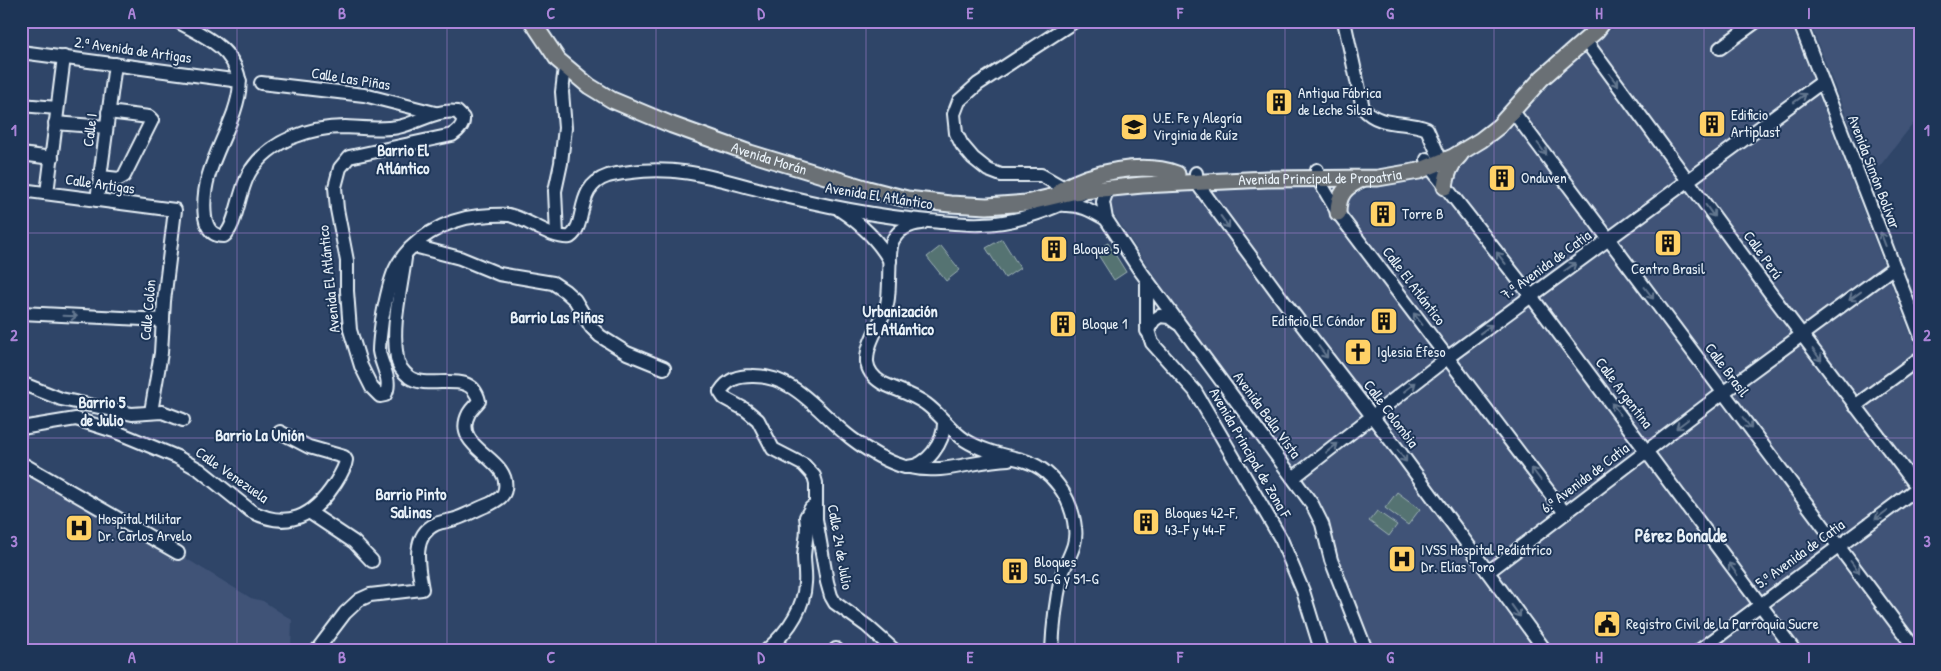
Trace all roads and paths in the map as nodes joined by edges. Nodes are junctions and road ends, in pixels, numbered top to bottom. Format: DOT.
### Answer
graph roads {
  1 [pos="177,21"];
  2 [pos="532,21"];
  3 [pos="1075,21"];
  4 [pos="1344,21"];
  5 [pos="1615,21"];
  6 [pos="1757,21"];
  7 [pos="1798,21"];
  8 [pos="1600,26"];
  9 [pos="1585,40"];
  10 [pos="1720,48"];
  11 [pos="21,52"];
  12 [pos="64,57"];
  13 [pos="115,64"];
  14 [pos="565,67"];
  15 [pos="240,82"];
  16 [pos="1822,82"];
  17 [pos="262,83"];
  18 [pos="21,104"];
  19 [pos="57,108"];
  20 [pos="1512,110"];
  21 [pos="108,112"];
  22 [pos="435,114"];
  23 [pos="55,123"];
  24 [pos="106,127"];
  25 [pos="1466,150"];
  26 [pos="21,154"];
  27 [pos="52,158"];
  28 [pos="1432,160"];
  29 [pos="1121,170"];
  30 [pos="1177,174"];
  31 [pos="1318,175"];
  32 [pos="1372,176"];
  33 [pos="101,177"];
  34 [pos="1196,178"];
  35 [pos="1688,180"];
  36 [pos="1445,187"];
  37 [pos="1064,188"];
  38 [pos="1108,188"];
  39 [pos="21,190"];
  40 [pos="1088,191"];
  41 [pos="47,193"];
  42 [pos="1045,199"];
  43 [pos="97,200"];
  44 [pos="1062,205"];
  45 [pos="835,207"];
  46 [pos="175,210"];
  47 [pos="1338,213"];
  48 [pos="1106,218"];
  49 [pos="942,222"];
  50 [pos="557,235"];
  51 [pos="1609,239"];
  52 [pos="414,246"];
  53 [pos="405,256"];
  54 [pos="891,262"];
  55 [pos="1894,267"];
  56 [pos="1147,281"];
  57 [pos="1531,296"];
  58 [pos="21,314"];
  59 [pos="163,320"];
  60 [pos="1182,326"];
  61 [pos="1147,332"];
  62 [pos="1920,334"];
  63 [pos="1802,335"];
  64 [pos="1447,358"];
  65 [pos="1920,358"];
  66 [pos="664,368"];
  67 [pos="21,383"];
  68 [pos="1724,392"];
  69 [pos="61,399"];
  70 [pos="1855,406"];
  71 [pos="118,412"];
  72 [pos="151,412"];
  73 [pos="1373,417"];
  74 [pos="76,419"];
  75 [pos="183,420"];
  76 [pos="944,422"];
  77 [pos="21,428"];
  78 [pos="114,432"];
  79 [pos="280,432"];
  80 [pos="1647,451"];
  81 [pos="1016,459"];
  82 [pos="21,463"];
  83 [pos="909,468"];
  84 [pos="1293,478"];
  85 [pos="1919,487"];
  86 [pos="816,505"];
  87 [pos="309,512"];
  88 [pos="1565,513"];
  89 [pos="1839,546"];
  90 [pos="178,553"];
  91 [pos="372,561"];
  92 [pos="1488,572"];
  93 [pos="1759,604"];
  94 [pos="316,650"];
  95 [pos="768,650"];
  96 [pos="894,650"];
  97 [pos="1052,650"];
  98 [pos="1321,650"];
  99 [pos="1366,650"];
  100 [pos="1545,650"];
  101 [pos="1700,650"];
  102 [pos="1794,650"];
  103 [pos="1916,650"];
  1 -- 15 [label="street"];
  2 -- 14 [label="main road, Avenida Morán"];
  3 -- 37 [label="street"];
  4 -- 28 [label="street, Calle Argentina"];
  5 -- 8 [label="main road, Avenida Principal de Propatria"];
  6 -- 10 [label="street"];
  7 -- 16 [label="street, Avenida Simón Bolívar"];
  8 -- 9 [label="main road, Avenida Principal de Propatria"];
  9 -- 20 [label="main road, Avenida Principal de Propatria"];
  9 -- 35 [label="street, Calle Perú, one-way"];
  11 -- 12 [label="street, 2.ª Avenida de Artigas"];
  12 -- 13 [label="street, 2.ª Avenida de Artigas"];
  12 -- 19 [label="street"];
  13 -- 15 [label="street, 2.ª Avenida de Artigas"];
  13 -- 21 [label="street, Calle I"];
  14 -- 42 [label="main road, Avenida Morán"];
  14 -- 50 [label="street"];
  15 -- 22 [label="street, Avenida El Atlántico"];
  35 -- 16 [label="street, 7.ª Avenida de Catia, one-way"];
  55 -- 16 [label="street, Avenida Simón Bolívar, one-way"];
  17 -- 22 [label="street, Calle Las Piñas"];
  18 -- 19 [label="street"];
  19 -- 23 [label="street"];
  20 -- 25 [label="main road, Avenida Principal de Propatria"];
  20 -- 28 [label="main road, Avenida Principal de Propatria"];
  20 -- 51 [label="street, Calle Brasil, one-way"];
  21 -- 24 [label="street, Calle I"];
  21 -- 33 [label="street"];
  22 -- 53 [label="street, Avenida El Atlántico"];
  23 -- 24 [label="street"];
  23 -- 27 [label="street"];
  24 -- 33 [label="street, Calle I"];
  25 -- 28 [label="main road, Avenida Principal de Propatria"];
  25 -- 36 [label="main road"];
  26 -- 27 [label="street"];
  27 -- 41 [label="street"];
  28 -- 32 [label="main road, Avenida Principal de Propatria"];
  28 -- 36 [label="street, Calle Argentina"];
  29 -- 30 [label="main road, Avenida Morán"];
  29 -- 37 [label="main road, Avenida Morán"];
  29 -- 40 [label="main road"];
  30 -- 34 [label="main road, Avenida Principal de Propatria"];
  30 -- 38 [label="main road"];
  31 -- 32 [label="main road, Avenida Principal de Propatria"];
  31 -- 34 [label="main road, Avenida Principal de Propatria"];
  31 -- 47 [label="street, Calle El Atlántico"];
  32 -- 47 [label="main road"];
  33 -- 43 [label="street, Calle I"];
  34 -- 38 [label="main road, Avenida Principal de Propatria"];
  34 -- 73 [label="street, Calle Colombia, one-way"];
  35 -- 51 [label="street, 7.ª Avenida de Catia"];
  35 -- 63 [label="street, Calle Perú, one-way"];
  57 -- 36 [label="street, Calle Argentina, one-way"];
  37 -- 42 [label="main road, Avenida Morán"];
  38 -- 40 [label="main road, Avenida Morán"];
  38 -- 48 [label="street"];
  39 -- 41 [label="street, Calle Artigas"];
  40 -- 42 [label="main road, Avenida Morán"];
  40 -- 44 [label="street, Avenida El Atlántico"];
  41 -- 43 [label="street, Calle Artigas"];
  43 -- 46 [label="street, Calle Artigas"];
  44 -- 48 [label="street, Avenida Bella Vista"];
  44 -- 49 [label="street, Avenida El Atlántico"];
  45 -- 49 [label="street, Avenida El Atlántico"];
  45 -- 50 [label="street, Avenida El Atlántico"];
  45 -- 54 [label="street"];
  46 -- 59 [label="street, Calle Colón"];
  64 -- 47 [label="street, Calle El Atlántico, one-way"];
  48 -- 56 [label="street, Avenida Bella Vista"];
  49 -- 54 [label="street"];
  50 -- 52 [label="street, Avenida El Atlántico"];
  57 -- 51 [label="street, 7.ª Avenida de Catia, one-way"];
  51 -- 68 [label="street, Calle Brasil, one-way"];
  52 -- 53 [label="street, Avenida El Atlántico"];
  52 -- 66 [label="street"];
  53 -- 94 [label="street"];
  54 -- 76 [label="street"];
  55 -- 62 [label="street, Avenida Simón Bolívar"];
  55 -- 63 [label="street, 6.ª Avenida de Catia, one-way"];
  56 -- 60 [label="street, Avenida Bella Vista"];
  56 -- 61 [label="street, Avenida Principal de Zona F"];
  64 -- 57 [label="street, 7.ª Avenida de Catia, one-way"];
  80 -- 57 [label="street, Calle Argentina, one-way"];
  58 -- 59 [label="street, one-way"];
  59 -- 72 [label="street, Calle Colón"];
  60 -- 61 [label="street"];
  60 -- 84 [label="street, Avenida Bella Vista"];
  61 -- 98 [label="street, Avenida Principal de Zona F"];
  63 -- 68 [label="street, 6.ª Avenida de Catia"];
  63 -- 70 [label="street, Calle Perú, one-way"];
  73 -- 64 [label="street, 7.ª Avenida de Catia, one-way"];
  88 -- 64 [label="street, Calle El Atlántico, one-way"];
  65 -- 70 [label="street"];
  67 -- 69 [label="street"];
  68 -- 80 [label="street, 6.ª Avenida de Catia, one-way"];
  68 -- 89 [label="street, Calle Brasil, one-way"];
  69 -- 71 [label="street"];
  69 -- 74 [label="street"];
  70 -- 85 [label="street, Calle Perú"];
  71 -- 72 [label="street"];
  71 -- 78 [label="street"];
  72 -- 75 [label="street"];
  84 -- 73 [label="street, 7.ª Avenida de Catia, one-way"];
  73 -- 92 [label="street, Calle Colombia, one-way"];
  74 -- 77 [label="street, Calle Venezuela"];
  74 -- 78 [label="street, Calle Venezuela"];
  76 -- 81 [label="street"];
  76 -- 83 [label="street"];
  78 -- 87 [label="street, Calle Venezuela"];
  79 -- 87 [label="street, Calle Venezuela"];
  80 -- 88 [label="street, 6.ª Avenida de Catia"];
  93 -- 80 [label="street, Calle Argentina, one-way"];
  81 -- 83 [label="street, Calle 24 de Julio"];
  81 -- 97 [label="street"];
  82 -- 90 [label="street"];
  83 -- 86 [label="street, Calle 24 de Julio"];
  84 -- 99 [label="street, Avenida Bella Vista"];
  85 -- 89 [label="street, 5.ª Avenida de Catia, one-way"];
  86 -- 95 [label="street"];
  86 -- 96 [label="street, Calle 24 de Julio"];
  87 -- 91 [label="street"];
  88 -- 92 [label="street, 6.ª Avenida de Catia"];
  89 -- 93 [label="street, 5.ª Avenida de Catia"];
  89 -- 103 [label="street, Calle Brasil, one-way"];
  92 -- 100 [label="street, Calle Colombia, one-way"];
  93 -- 101 [label="street, 5.ª Avenida de Catia"];
  93 -- 102 [label="street, Calle Argentina"];
}
